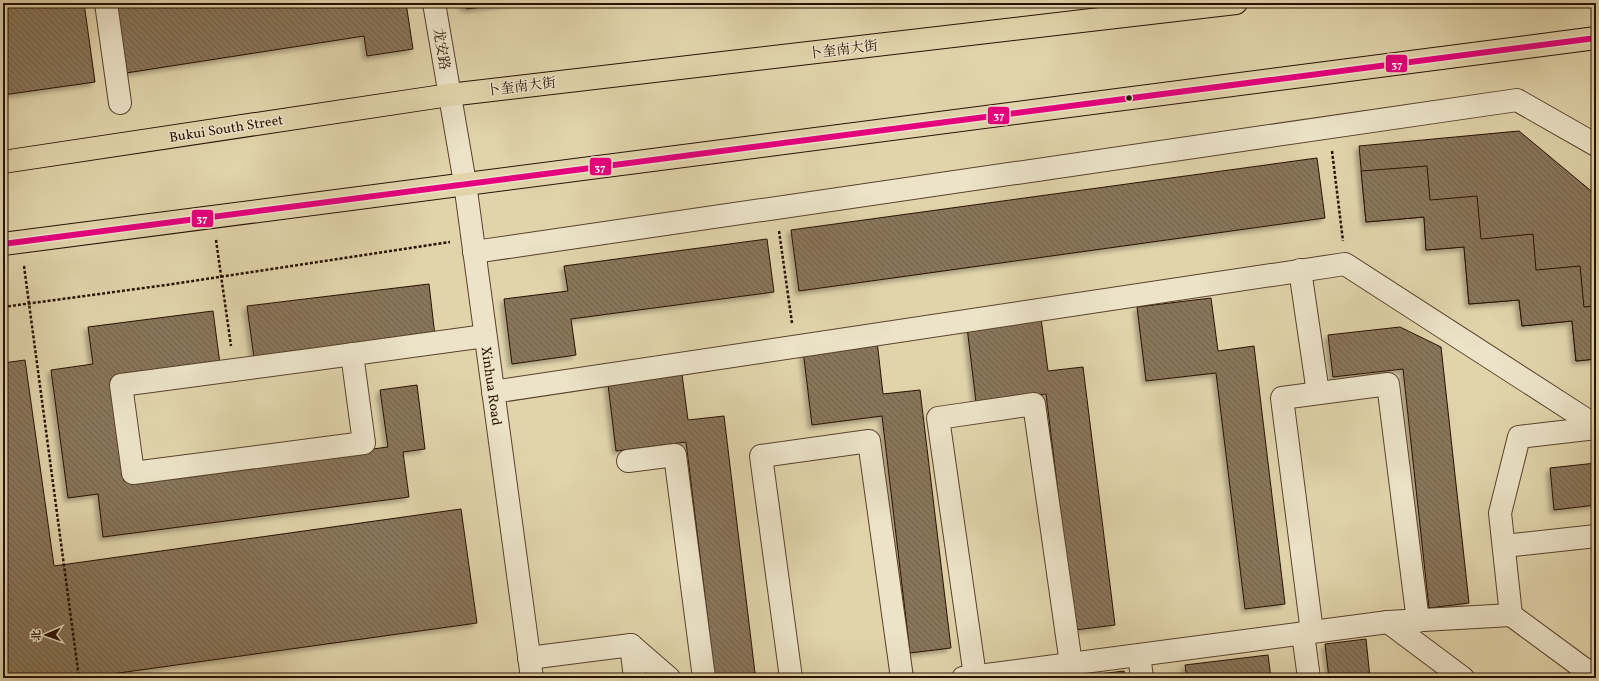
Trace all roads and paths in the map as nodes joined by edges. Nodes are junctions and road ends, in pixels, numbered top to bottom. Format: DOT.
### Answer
graph roads {
  1 [pos="106,3"];
  2 [pos="434,3"];
  3 [pos="1236,3"];
  4 [pos="1164,7"];
  5 [pos="1596,38"];
  6 [pos="449,95"];
  7 [pos="120,104"];
  8 [pos="1330,128"];
  9 [pos="1596,145"];
  10 [pos="3,162"];
  11 [pos="465,183"];
  12 [pos="213,217"];
  13 [pos="12,243"];
  14 [pos="473,245"];
  15 [pos="781,248"];
  16 [pos="1345,264"];
  17 [pos="1300,270"];
  18 [pos="221,276"];
  19 [pos="28,303"];
  20 [pos="3,307"];
  21 [pos="485,336"];
  22 [pos="795,345"];
  23 [pos="352,354"];
  24 [pos="234,370"];
  25 [pos="493,392"];
  26 [pos="1318,393"];
  27 [pos="1596,427"];
  28 [pos="628,461"];
  29 [pos="1596,536"];
  30 [pos="1504,546"];
  31 [pos="1511,615"];
  32 [pos="1418,621"];
  33 [pos="1388,622"];
  34 [pos="1308,633"];
  35 [pos="631,645"];
  36 [pos="1139,655"];
  37 [pos="531,668"];
  38 [pos="1065,669"];
  39 [pos="1590,673"];
  40 [pos="968,677"];
  41 [pos="79,678"];
  42 [pos="635,678"];
  43 [pos="669,678"];
  44 [pos="704,678"];
  45 [pos="791,678"];
  46 [pos="902,678"];
  47 [pos="1142,678"];
  48 [pos="1309,678"];
  49 [pos="1463,678"];
  1 -- 7 [label="street"];
  2 -- 6 [label="street, 龙安路"];
  3 -- 4 [label="main road, 卜奎南大街"];
  4 -- 6 [label="main road, 卜奎南大街"];
  5 -- 11 [label="main road"];
  6 -- 10 [label="main road, Bukui South Street"];
  6 -- 11 [label="street, Xinhua Road"];
  8 -- 9 [label="street"];
  8 -- 14 [label="street"];
  8 -- 16 [label="path"];
  11 -- 12 [label="main road"];
  11 -- 14 [label="street, Xinhua Road"];
  12 -- 13 [label="main road"];
  12 -- 18 [label="path"];
  13 -- 19 [label="path"];
  14 -- 18 [label="path"];
  14 -- 21 [label="street, Xinhua Road"];
  15 -- 22 [label="path"];
  16 -- 17 [label="street"];
  16 -- 27 [label="street"];
  17 -- 22 [label="street"];
  17 -- 26 [label="street"];
  18 -- 19 [label="path"];
  18 -- 24 [label="path"];
  19 -- 20 [label="path"];
  19 -- 41 [label="path"];
  21 -- 23 [label="street"];
  21 -- 25 [label="street, Xinhua Road"];
  22 -- 25 [label="street"];
  23 -- 24 [label="street"];
  23 -- 24 [label="street"];
  25 -- 37 [label="street, Xinhua Road"];
  26 -- 32 [label="street"];
  26 -- 34 [label="street"];
  27 -- 30 [label="street"];
  28 -- 44 [label="street"];
  29 -- 30 [label="street"];
  30 -- 31 [label="street"];
  31 -- 32 [label="street"];
  31 -- 39 [label="street"];
  32 -- 33 [label="street"];
  33 -- 34 [label="street"];
  33 -- 49 [label="street"];
  34 -- 36 [label="street"];
  34 -- 48 [label="street"];
  35 -- 37 [label="street"];
  35 -- 42 [label="street"];
  35 -- 43 [label="street"];
  36 -- 38 [label="street"];
  36 -- 47 [label="street"];
  38 -- 40 [label="street"];
  38 -- 40 [label="street"];
  45 -- 46 [label="street"];
}
